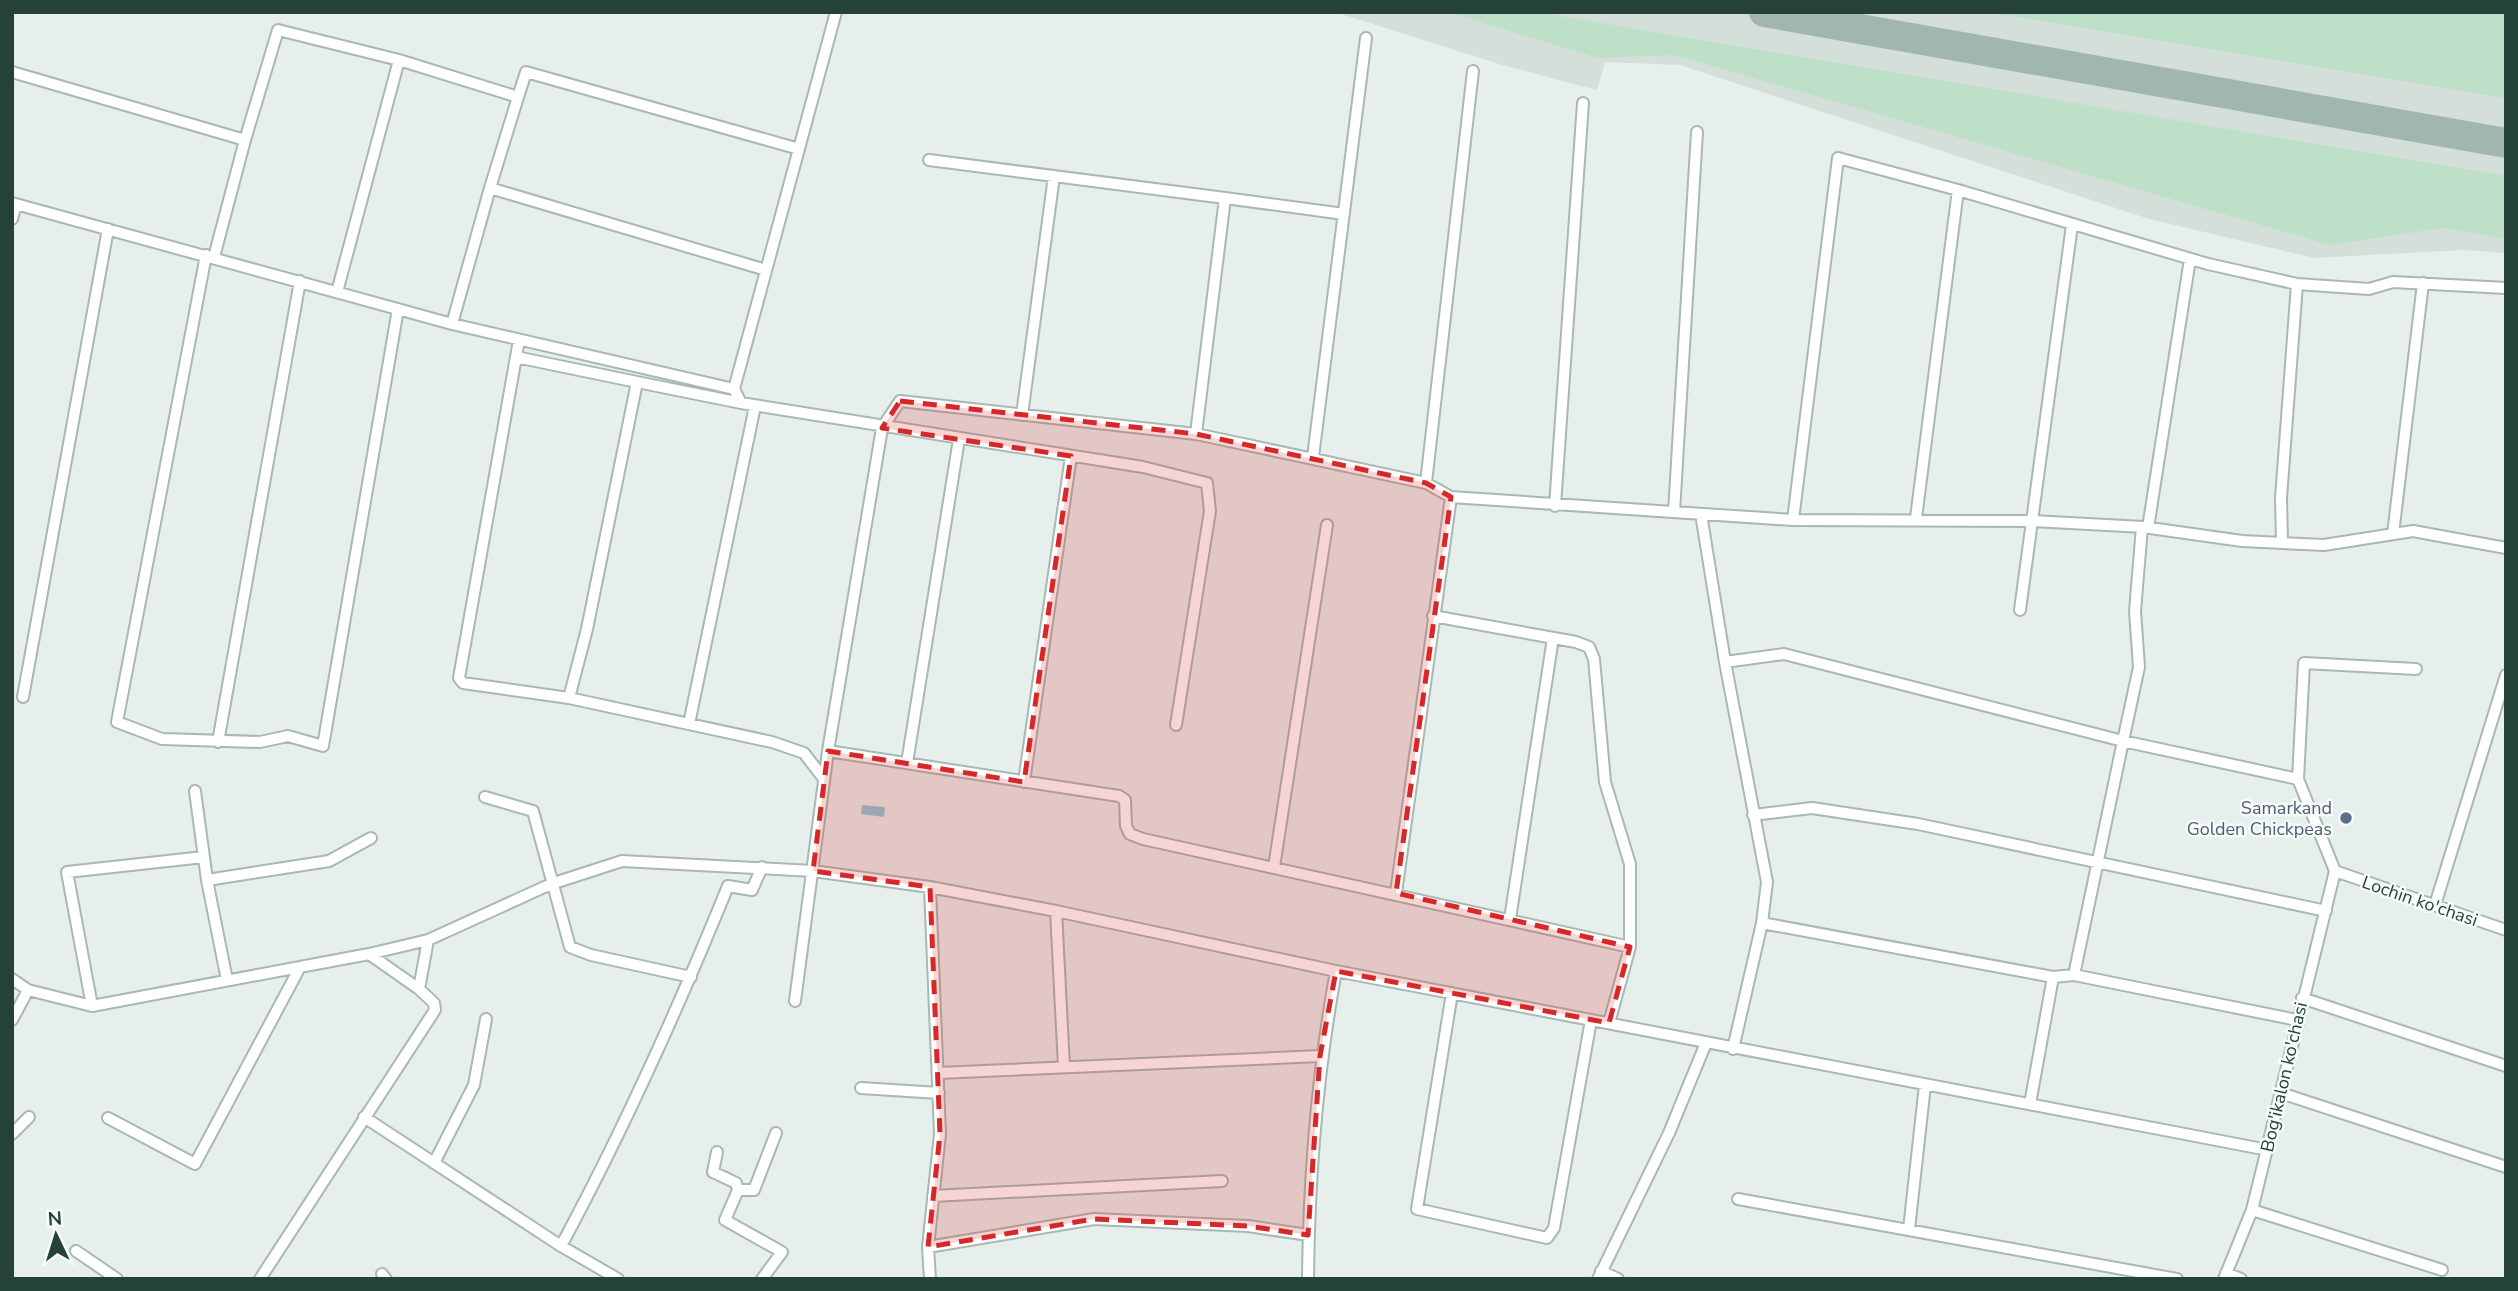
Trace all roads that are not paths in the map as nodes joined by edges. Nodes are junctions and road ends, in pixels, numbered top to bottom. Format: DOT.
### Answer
graph roads {
  1 [pos="836,12"];
  2 [pos="1366,38"];
  3 [pos="399,60"];
  4 [pos="1473,71"];
  5 [pos="12,72"];
  6 [pos="518,97"];
  7 [pos="1583,103"];
  8 [pos="1697,132"];
  9 [pos="246,140"];
  10 [pos="799,149"];
  11 [pos="929,160"];
  12 [pos="1054,176"];
  13 [pos="490,188"];
  14 [pos="1958,190"];
  15 [pos="1225,198"];
  16 [pos="14,204"];
  17 [pos="1344,214"];
  18 [pos="12,219"];
  19 [pos="2072,225"];
  20 [pos="108,229"];
  21 [pos="210,256"];
  22 [pos="2190,259"];
  23 [pos="766,270"];
  24 [pos="300,281"];
  25 [pos="2297,284"];
  26 [pos="2423,284"];
  27 [pos="2506,288"];
  28 [pos="337,292"];
  29 [pos="398,309"];
  30 [pos="452,324"];
  31 [pos="519,340"];
  32 [pos="516,357"];
  33 [pos="637,383"];
  34 [pos="734,389"];
  35 [pos="741,403"];
  36 [pos="755,406"];
  37 [pos="1022,415"];
  38 [pos="882,428"];
  39 [pos="1196,434"];
  40 [pos="958,439"];
  41 [pos="1071,456"];
  42 [pos="1313,457"];
  43 [pos="1426,483"];
  44 [pos="1451,497"];
  45 [pos="1555,506"];
  46 [pos="1674,512"];
  47 [pos="1701,514"];
  48 [pos="1916,518"];
  49 [pos="1793,520"];
  50 [pos="2033,520"];
  51 [pos="1327,525"];
  52 [pos="2148,528"];
  53 [pos="2393,534"];
  54 [pos="2282,543"];
  55 [pos="2506,548"];
  56 [pos="2020,610"];
  57 [pos="1433,617"];
  58 [pos="1553,638"];
  59 [pos="1725,662"];
  60 [pos="2416,669"];
  61 [pos="2506,675"];
  62 [pos="23,697"];
  63 [pos="569,698"];
  64 [pos="689,724"];
  65 [pos="1176,725"];
  66 [pos="2123,741"];
  67 [pos="218,742"];
  68 [pos="828,751"];
  69 [pos="907,763"];
  70 [pos="824,779"];
  71 [pos="2298,779"];
  72 [pos="1024,782"];
  73 [pos="195,791"];
  74 [pos="485,797"];
  75 [pos="1753,815"];
  76 [pos="371,838"];
  77 [pos="204,857"];
  78 [pos="2098,862"];
  79 [pos="762,867"];
  80 [pos="1274,867"];
  81 [pos="813,871"];
  82 [pos="2335,871"];
  83 [pos="207,880"];
  84 [pos="551,884"];
  85 [pos="930,887"];
  86 [pos="1396,893"];
  87 [pos="2435,905"];
  88 [pos="1056,911"];
  89 [pos="2326,911"];
  90 [pos="1510,919"];
  91 [pos="1762,923"];
  92 [pos="2506,930"];
  93 [pos="428,940"];
  94 [pos="1630,947"];
  95 [pos="369,954"];
  96 [pos="299,969"];
  97 [pos="1336,971"];
  98 [pos="2074,975"];
  99 [pos="691,977"];
  100 [pos="2053,977"];
  101 [pos="12,979"];
  102 [pos="227,980"];
  103 [pos="419,989"];
  104 [pos="28,990"];
  105 [pos="1452,993"];
  106 [pos="2302,998"];
  107 [pos="796,1002"];
  108 [pos="92,1006"];
  109 [pos="486,1019"];
  110 [pos="12,1020"];
  111 [pos="1591,1020"];
  112 [pos="2297,1020"];
  113 [pos="1609,1023"];
  114 [pos="1706,1043"];
  115 [pos="1733,1049"];
  116 [pos="1320,1056"];
  117 [pos="2506,1066"];
  118 [pos="1064,1067"];
  119 [pos="937,1073"];
  120 [pos="1925,1085"];
  121 [pos="861,1088"];
  122 [pos="939,1093"];
  123 [pos="2281,1093"];
  124 [pos="2030,1104"];
  125 [pos="364,1116"];
  126 [pos="29,1117"];
  127 [pos="108,1118"];
  128 [pos="776,1133"];
  129 [pos="12,1134"];
  130 [pos="2268,1150"];
  131 [pos="717,1152"];
  132 [pos="435,1163"];
  133 [pos="2506,1167"];
  134 [pos="1222,1181"];
  135 [pos="738,1190"];
  136 [pos="933,1196"];
  137 [pos="1738,1199"];
  138 [pos="2252,1210"];
  139 [pos="1909,1229"];
  140 [pos="1308,1235"];
  141 [pos="562,1246"];
  142 [pos="928,1247"];
  143 [pos="76,1251"];
  144 [pos="2442,1270"];
  145 [pos="1600,1275"];
  146 [pos="2225,1276"];
  147 [pos="615,1278"];
  148 [pos="117,1279"];
  149 [pos="260,1279"];
  150 [pos="762,1279"];
  151 [pos="930,1279"];
  152 [pos="1308,1279"];
  153 [pos="1618,1279"];
  154 [pos="2177,1279"];
  155 [pos="2241,1279"];
  1 -- 10 [label="street"];
  2 -- 17 [label="street"];
  3 -- 6 [label="street"];
  3 -- 9 [label="street"];
  3 -- 28 [label="street"];
  4 -- 43 [label="street"];
  5 -- 9 [label="street"];
  6 -- 10 [label="street"];
  6 -- 13 [label="street"];
  7 -- 45 [label="street"];
  8 -- 46 [label="street"];
  9 -- 21 [label="street"];
  10 -- 23 [label="street"];
  11 -- 12 [label="street"];
  12 -- 15 [label="street"];
  12 -- 37 [label="street"];
  13 -- 23 [label="street"];
  13 -- 30 [label="street"];
  14 -- 19 [label="street"];
  14 -- 48 [label="street"];
  14 -- 49 [label="street"];
  15 -- 17 [label="street"];
  15 -- 39 [label="street"];
  16 -- 18 [label="street"];
  16 -- 20 [label="street"];
  17 -- 42 [label="street"];
  19 -- 22 [label="street"];
  19 -- 50 [label="street"];
  20 -- 21 [label="street"];
  20 -- 62 [label="street"];
  21 -- 24 [label="street"];
  21 -- 67 [label="street"];
  22 -- 25 [label="street"];
  22 -- 52 [label="street"];
  23 -- 34 [label="street"];
  24 -- 28 [label="street"];
  24 -- 67 [label="street"];
  25 -- 26 [label="street"];
  25 -- 54 [label="street"];
  26 -- 27 [label="street"];
  26 -- 53 [label="street"];
  28 -- 29 [label="street"];
  29 -- 30 [label="street"];
  29 -- 67 [label="street"];
  30 -- 31 [label="street"];
  31 -- 32 [label="street"];
  31 -- 34 [label="street"];
  32 -- 33 [label="street"];
  32 -- 63 [label="street"];
  33 -- 35 [label="street"];
  33 -- 63 [label="street"];
  34 -- 35 [label="street"];
  35 -- 36 [label="street"];
  36 -- 38 [label="street"];
  36 -- 64 [label="street"];
  37 -- 38 [label="street"];
  37 -- 39 [label="street"];
  38 -- 40 [label="street"];
  38 -- 68 [label="street"];
  39 -- 42 [label="street"];
  40 -- 41 [label="street"];
  40 -- 69 [label="street"];
  41 -- 65 [label="street"];
  41 -- 72 [label="street"];
  42 -- 43 [label="street"];
  43 -- 44 [label="street"];
  44 -- 45 [label="street"];
  44 -- 57 [label="street"];
  45 -- 46 [label="street"];
  46 -- 47 [label="street"];
  47 -- 49 [label="street"];
  47 -- 59 [label="street"];
  48 -- 49 [label="street"];
  48 -- 50 [label="street"];
  50 -- 52 [label="street"];
  50 -- 56 [label="street"];
  51 -- 80 [label="street"];
  52 -- 54 [label="street"];
  52 -- 66 [label="street"];
  53 -- 54 [label="street"];
  53 -- 55 [label="street"];
  57 -- 58 [label="street"];
  57 -- 86 [label="street"];
  58 -- 90 [label="street"];
  58 -- 94 [label="street"];
  59 -- 66 [label="street"];
  59 -- 75 [label="street"];
  60 -- 71 [label="street"];
  61 -- 87 [label="street"];
  63 -- 64 [label="street"];
  64 -- 70 [label="street"];
  66 -- 71 [label="street"];
  66 -- 78 [label="street"];
  68 -- 69 [label="street"];
  68 -- 70 [label="street"];
  69 -- 72 [label="street"];
  70 -- 81 [label="street"];
  71 -- 82 [label="street"];
  72 -- 80 [label="street"];
  73 -- 77 [label="street"];
  74 -- 84 [label="street"];
  75 -- 78 [label="street"];
  75 -- 91 [label="street"];
  76 -- 83 [label="street"];
  77 -- 83 [label="street"];
  77 -- 108 [label="street"];
  78 -- 89 [label="street"];
  78 -- 98 [label="street"];
  79 -- 81 [label="street"];
  79 -- 84 [label="street"];
  79 -- 99 [label="street"];
  80 -- 86 [label="street"];
  81 -- 85 [label="street"];
  81 -- 107 [label="street"];
  82 -- 87 [label="street, Lochin ko'chasi"];
  82 -- 89 [label="street, Bog'ikalon ko'chasi"];
  83 -- 102 [label="street"];
  84 -- 93 [label="street"];
  84 -- 99 [label="street"];
  85 -- 88 [label="street"];
  85 -- 119 [label="street"];
  86 -- 90 [label="street"];
  87 -- 92 [label="street, Lochin ko'chasi"];
  88 -- 97 [label="street"];
  88 -- 118 [label="street"];
  89 -- 106 [label="street, Bog'ikalon ko'chasi"];
  90 -- 94 [label="street"];
  91 -- 100 [label="street"];
  91 -- 115 [label="street"];
  93 -- 95 [label="street"];
  93 -- 103 [label="street"];
  94 -- 113 [label="street"];
  95 -- 96 [label="street"];
  95 -- 103 [label="street"];
  96 -- 102 [label="street"];
  96 -- 127 [label="street"];
  97 -- 105 [label="street"];
  97 -- 116 [label="street"];
  98 -- 100 [label="street"];
  98 -- 112 [label="street"];
  99 -- 141 [label="street"];
  100 -- 124 [label="street"];
  101 -- 104 [label="street"];
  102 -- 108 [label="street"];
  103 -- 125 [label="street"];
  104 -- 108 [label="street"];
  104 -- 110 [label="street"];
  105 -- 111 [label="street"];
  105 -- 111 [label="street"];
  106 -- 112 [label="street, Bog'ikalon ko'chasi"];
  106 -- 117 [label="street"];
  109 -- 132 [label="street"];
  111 -- 113 [label="street"];
  112 -- 123 [label="street, Bog'ikalon ko'chasi"];
  113 -- 114 [label="street"];
  114 -- 115 [label="street"];
  114 -- 145 [label="street"];
  115 -- 120 [label="street"];
  116 -- 118 [label="street"];
  116 -- 140 [label="street"];
  118 -- 119 [label="street"];
  119 -- 122 [label="street"];
  120 -- 124 [label="street"];
  120 -- 139 [label="street"];
  121 -- 122 [label="street"];
  122 -- 136 [label="street"];
  123 -- 130 [label="street, Bog'ikalon ko'chasi"];
  123 -- 133 [label="street"];
  124 -- 130 [label="street"];
  125 -- 132 [label="street"];
  125 -- 149 [label="street"];
  126 -- 129 [label="street"];
  128 -- 135 [label="street"];
  130 -- 138 [label="street, Bog'ikalon ko'chasi"];
  131 -- 135 [label="street"];
  132 -- 141 [label="street"];
  134 -- 136 [label="street"];
  135 -- 150 [label="street"];
  136 -- 142 [label="street"];
  137 -- 139 [label="street"];
  138 -- 144 [label="street"];
  138 -- 146 [label="street, Bog'ikalon ko'chasi"];
  139 -- 154 [label="street"];
  140 -- 142 [label="street"];
  140 -- 152 [label="street"];
  141 -- 147 [label="street"];
  142 -- 151 [label="street"];
  143 -- 148 [label="street"];
  145 -- 153 [label="street"];
  146 -- 155 [label="street"];
}
